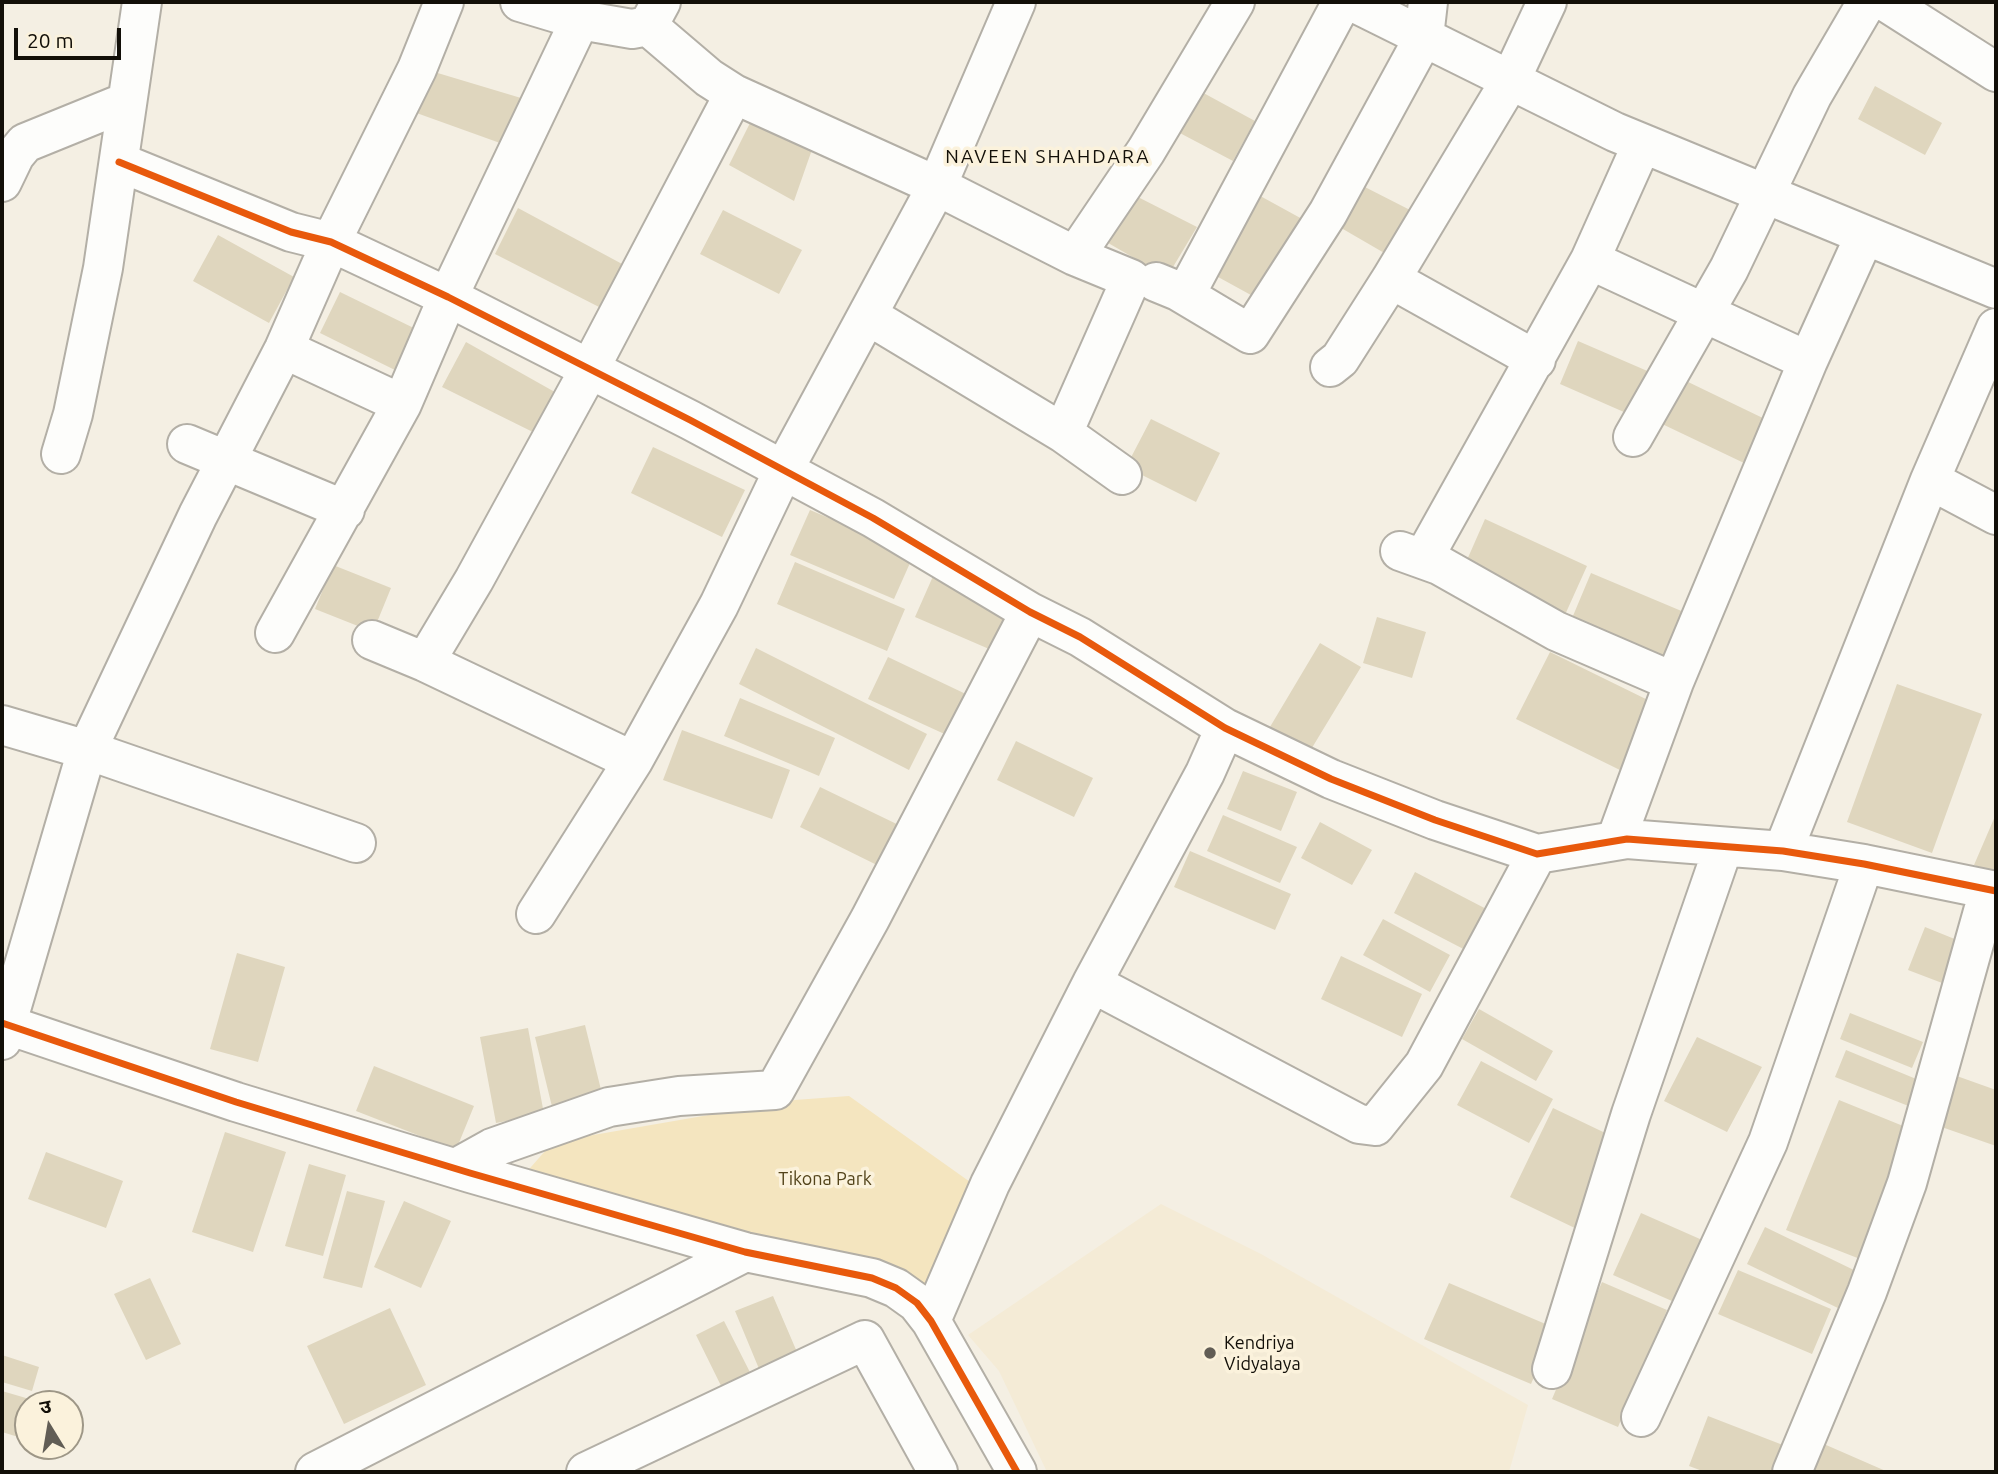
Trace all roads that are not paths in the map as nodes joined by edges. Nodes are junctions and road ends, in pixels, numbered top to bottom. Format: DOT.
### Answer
graph roads {
  1 [pos="142,2"];
  2 [pos="444,2"];
  3 [pos="520,2"];
  4 [pos="1016,2"];
  5 [pos="1235,2"];
  6 [pos="1342,2"];
  7 [pos="1353,2"];
  8 [pos="1547,2"];
  9 [pos="1867,2"];
  10 [pos="1886,2"];
  11 [pos="655,14"];
  12 [pos="580,20"];
  13 [pos="1426,20"];
  14 [pos="1996,72"];
  15 [pos="1510,80"];
  16 [pos="734,94"];
  17 [pos="125,102"];
  18 [pos="1642,144"];
  19 [pos="118,162"];
  20 [pos="2,182"];
  21 [pos="937,186"];
  22 [pos="1765,193"];
  23 [pos="1865,235"];
  24 [pos="331,243"];
  25 [pos="1075,257"];
  26 [pos="1590,260"];
  27 [pos="1131,279"];
  28 [pos="1391,279"];
  29 [pos="1996,289"];
  30 [pos="1178,291"];
  31 [pos="448,297"];
  32 [pos="1702,313"];
  33 [pos="869,316"];
  34 [pos="1996,328"];
  35 [pos="284,349"];
  36 [pos="1536,360"];
  37 [pos="1808,361"];
  38 [pos="1330,367"];
  39 [pos="589,370"];
  40 [pos="402,404"];
  41 [pos="1063,433"];
  42 [pos="1633,437"];
  43 [pos="187,444"];
  44 [pos="61,454"];
  45 [pos="225,461"];
  46 [pos="783,471"];
  47 [pos="1122,474"];
  48 [pos="1930,480"];
  49 [pos="345,510"];
  50 [pos="1996,515"];
  51 [pos="1030,612"];
  52 [pos="275,633"];
  53 [pos="372,640"];
  54 [pos="425,662"];
  55 [pos="1674,682"];
  56 [pos="2,725"];
  57 [pos="1224,727"];
  58 [pos="87,750"];
  59 [pos="633,761"];
  60 [pos="1616,840"];
  61 [pos="356,844"];
  62 [pos="1723,848"];
  63 [pos="1783,851"];
  64 [pos="1537,854"];
  65 [pos="1864,864"];
  66 [pos="1993,891"];
  67 [pos="536,914"];
  68 [pos="1092,983"];
  69 [pos="3,1029"];
  70 [pos="456,1168"];
  71 [pos="745,1252"];
  72 [pos="931,1321"];
  73 [pos="1552,1369"];
  74 [pos="1641,1417"];
  75 [pos="315,1472"];
  76 [pos="586,1472"];
  77 [pos="939,1472"];
  78 [pos="1017,1472"];
  79 [pos="1792,1472"];
  1 -- 17 [label="street"];
  2 -- 24 [label="street"];
  3 -- 12 [label="street"];
  4 -- 21 [label="street"];
  5 -- 25 [label="street"];
  6 -- 30 [label="street"];
  7 -- 13 [label="street"];
  8 -- 15 [label="street"];
  9 -- 22 [label="street"];
  10 -- 14 [label="street"];
  11 -- 12 [label="street"];
  11 -- 16 [label="street"];
  12 -- 31 [label="street"];
  13 -- 15 [label="street"];
  13 -- 30 [label="street"];
  15 -- 18 [label="street"];
  15 -- 28 [label="street"];
  16 -- 21 [label="street"];
  16 -- 39 [label="street"];
  17 -- 19 [label="street"];
  17 -- 20 [label="street"];
  18 -- 22 [label="street"];
  18 -- 26 [label="street"];
  19 -- 24 [label="street"];
  19 -- 44 [label="street"];
  21 -- 25 [label="street"];
  21 -- 33 [label="street"];
  22 -- 23 [label="street"];
  22 -- 32 [label="street"];
  23 -- 29 [label="street"];
  23 -- 37 [label="street"];
  24 -- 31 [label="street"];
  24 -- 35 [label="street"];
  25 -- 27 [label="street"];
  26 -- 32 [label="street"];
  26 -- 36 [label="street"];
  27 -- 30 [label="street"];
  27 -- 41 [label="street"];
  28 -- 36 [label="street"];
  28 -- 38 [label="street"];
  31 -- 39 [label="street"];
  31 -- 40 [label="street"];
  32 -- 37 [label="street"];
  32 -- 42 [label="street"];
  33 -- 41 [label="street"];
  33 -- 46 [label="street"];
  34 -- 48 [label="street"];
  35 -- 40 [label="street"];
  35 -- 45 [label="street"];
  36 -- 55 [label="street"];
  37 -- 55 [label="street"];
  39 -- 46 [label="street"];
  39 -- 54 [label="street"];
  40 -- 49 [label="street"];
  41 -- 47 [label="street"];
  43 -- 45 [label="street"];
  45 -- 49 [label="street"];
  45 -- 58 [label="street"];
  46 -- 51 [label="street"];
  46 -- 59 [label="street"];
  48 -- 50 [label="street"];
  48 -- 63 [label="street"];
  49 -- 52 [label="street"];
  51 -- 57 [label="street"];
  51 -- 70 [label="street"];
  53 -- 54 [label="street"];
  54 -- 59 [label="street"];
  55 -- 60 [label="street"];
  56 -- 58 [label="street"];
  57 -- 64 [label="street"];
  57 -- 68 [label="street"];
  58 -- 61 [label="street"];
  58 -- 69 [label="street"];
  59 -- 67 [label="street"];
  60 -- 62 [label="street"];
  60 -- 64 [label="street"];
  62 -- 63 [label="street"];
  62 -- 73 [label="street"];
  63 -- 65 [label="street"];
  64 -- 68 [label="street"];
  65 -- 66 [label="street"];
  65 -- 74 [label="street"];
  66 -- 79 [label="street"];
  68 -- 72 [label="street"];
  69 -- 70 [label="street"];
  70 -- 71 [label="street"];
  71 -- 72 [label="street"];
  71 -- 75 [label="street"];
  72 -- 78 [label="street"];
  76 -- 77 [label="street"];
}
